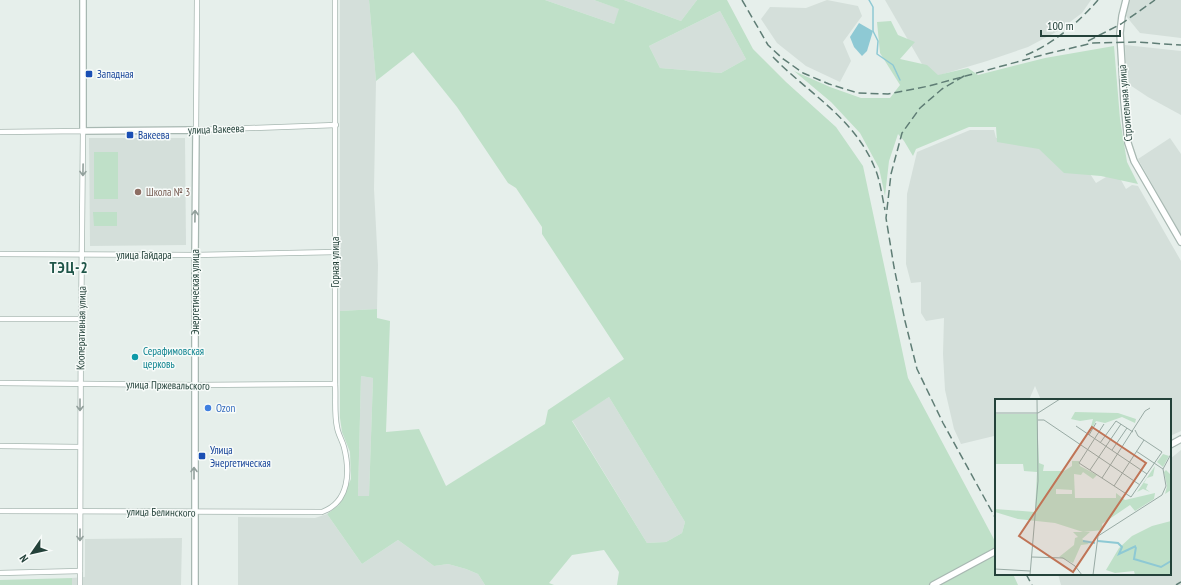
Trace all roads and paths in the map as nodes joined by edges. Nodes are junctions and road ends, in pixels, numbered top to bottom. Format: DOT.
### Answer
graph roads {
  1 [pos="83,0"];
  2 [pos="197,0"];
  3 [pos="335,0"];
  4 [pos="1126,0"];
  5 [pos="336,125"];
  6 [pos="196,130"];
  7 [pos="83,131"];
  8 [pos="0,132"];
  9 [pos="1181,242"];
  10 [pos="336,252"];
  11 [pos="0,254"];
  12 [pos="82,254"];
  13 [pos="195,255"];
  14 [pos="0,319"];
  15 [pos="80,319"];
  16 [pos="0,383"];
  17 [pos="80,384"];
  18 [pos="335,384"];
  19 [pos="195,385"];
  20 [pos="1181,439"];
  21 [pos="1171,444"];
  22 [pos="0,446"];
  23 [pos="80,447"];
  24 [pos="0,511"];
  25 [pos="80,511"];
  26 [pos="194,512"];
  27 [pos="322,512"];
  28 [pos="995,551"];
  29 [pos="80,571"];
  30 [pos="0,573"];
  31 [pos="80,585"];
  32 [pos="194,585"];
  33 [pos="933,585"];
  1 -- 7 [label="street, Кооперативная улица"];
  2 -- 6 [label="street, Энергетическая улица"];
  3 -- 5 [label="street, Горная улица"];
  4 -- 9 [label="street, Строительная улица"];
  5 -- 6 [label="street, улица Вакеева"];
  5 -- 10 [label="street, Горная улица"];
  6 -- 7 [label="street, улица Вакеева"];
  13 -- 6 [label="street, Энергетическая улица, one-way"];
  7 -- 8 [label="street, улица Вакеева"];
  7 -- 12 [label="street, Кооперативная улица, one-way"];
  10 -- 13 [label="street, улица Гайдара"];
  10 -- 18 [label="street, Горная улица"];
  11 -- 12 [label="street, улица Гайдара"];
  12 -- 13 [label="street, улица Гайдара"];
  12 -- 15 [label="street, Кооперативная улица"];
  13 -- 19 [label="street, Энергетическая улица"];
  14 -- 15 [label="street"];
  15 -- 17 [label="street, Кооперативная улица"];
  16 -- 17 [label="street, улица Пржевальского"];
  17 -- 19 [label="street, улица Пржевальского"];
  17 -- 23 [label="street, Кооперативная улица, one-way"];
  18 -- 19 [label="street, улица Пржевальского"];
  18 -- 27 [label="street, Горная улица"];
  26 -- 19 [label="street, Энергетическая улица, one-way"];
  20 -- 21 [label="street"];
  22 -- 23 [label="street"];
  23 -- 25 [label="street, Кооперативная улица"];
  24 -- 25 [label="street, улица Белинского"];
  25 -- 26 [label="street, улица Белинского"];
  25 -- 29 [label="street, Кооперативная улица, one-way"];
  26 -- 27 [label="street, улица Белинского"];
  26 -- 32 [label="street, Энергетическая улица"];
  28 -- 33 [label="street"];
  29 -- 30 [label="street"];
  29 -- 31 [label="street, Кооперативная улица"];
}
